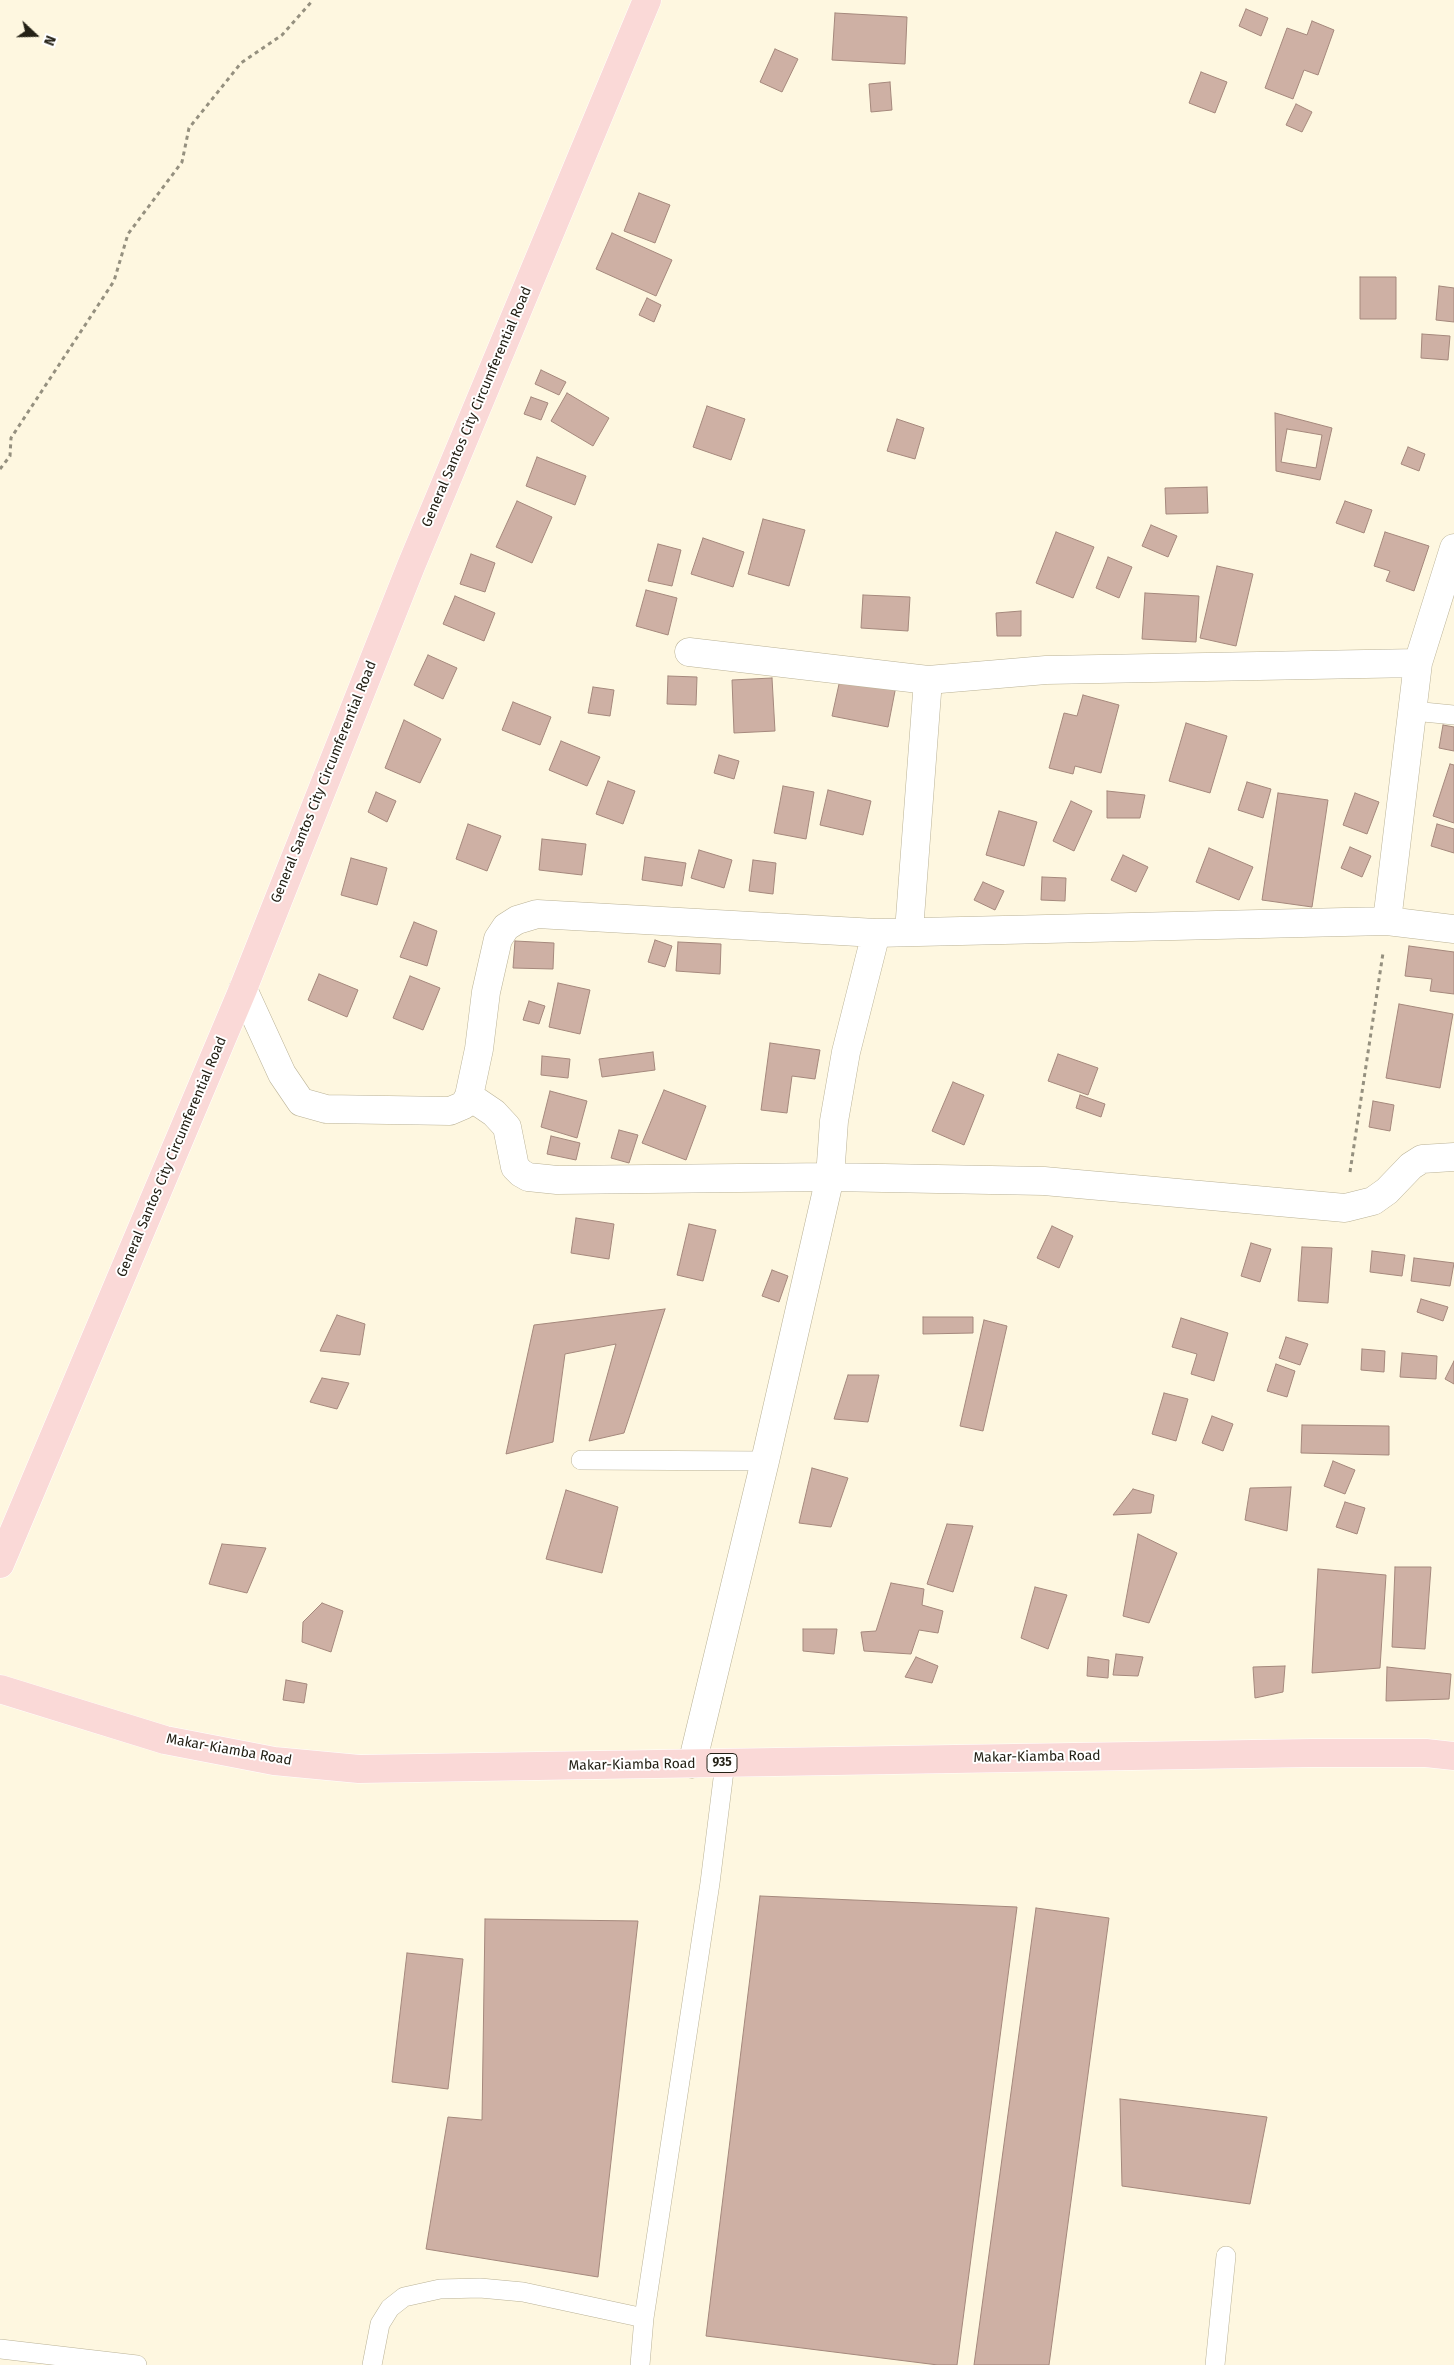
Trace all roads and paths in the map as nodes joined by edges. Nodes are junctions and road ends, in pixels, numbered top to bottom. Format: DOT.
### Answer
graph roads {
  1 [pos="313,0"];
  2 [pos="647,0"];
  3 [pos="0,469"];
  4 [pos="1454,548"];
  5 [pos="689,652"];
  6 [pos="1418,662"];
  7 [pos="928,680"];
  8 [pos="1413,711"];
  9 [pos="1454,715"];
  10 [pos="1387,921"];
  11 [pos="1454,929"];
  12 [pos="909,931"];
  13 [pos="876,933"];
  14 [pos="243,989"];
  15 [pos="469,1096"];
  16 [pos="1454,1156"];
  17 [pos="830,1177"];
  18 [pos="1345,1208"];
  19 [pos="581,1460"];
  20 [pos="765,1461"];
  21 [pos="0,1564"];
  22 [pos="0,1689"];
  23 [pos="1454,1756"];
  24 [pos="725,1763"];
  25 [pos="692,1764"];
  26 [pos="1226,2256"];
  27 [pos="644,2318"];
  28 [pos="0,2348"];
  29 [pos="137,2365"];
  30 [pos="372,2365"];
  31 [pos="640,2365"];
  32 [pos="1215,2365"];
  1 -- 3 [label="path"];
  2 -- 14 [label="main road, General Santos City Circumferential Road"];
  4 -- 6 [label="street"];
  5 -- 7 [label="street"];
  6 -- 7 [label="street"];
  6 -- 8 [label="street"];
  7 -- 12 [label="street"];
  8 -- 9 [label="lane"];
  8 -- 10 [label="street"];
  10 -- 11 [label="street"];
  10 -- 12 [label="street"];
  10 -- 18 [label="path"];
  12 -- 13 [label="street"];
  13 -- 15 [label="street"];
  13 -- 17 [label="street"];
  14 -- 15 [label="street"];
  14 -- 21 [label="main road, General Santos City Circumferential Road"];
  15 -- 17 [label="street"];
  16 -- 18 [label="street"];
  17 -- 18 [label="street"];
  17 -- 20 [label="street"];
  19 -- 20 [label="lane"];
  20 -- 25 [label="street"];
  22 -- 25 [label="main road, Makar-Kiamba Road / 935"];
  23 -- 24 [label="main road, Makar-Kiamba Road / 935"];
  24 -- 25 [label="main road, Makar-Kiamba Road / 935"];
  24 -- 27 [label="lane"];
  26 -- 32 [label="lane"];
  27 -- 30 [label="lane"];
  27 -- 31 [label="lane"];
  28 -- 29 [label="lane"];
}
